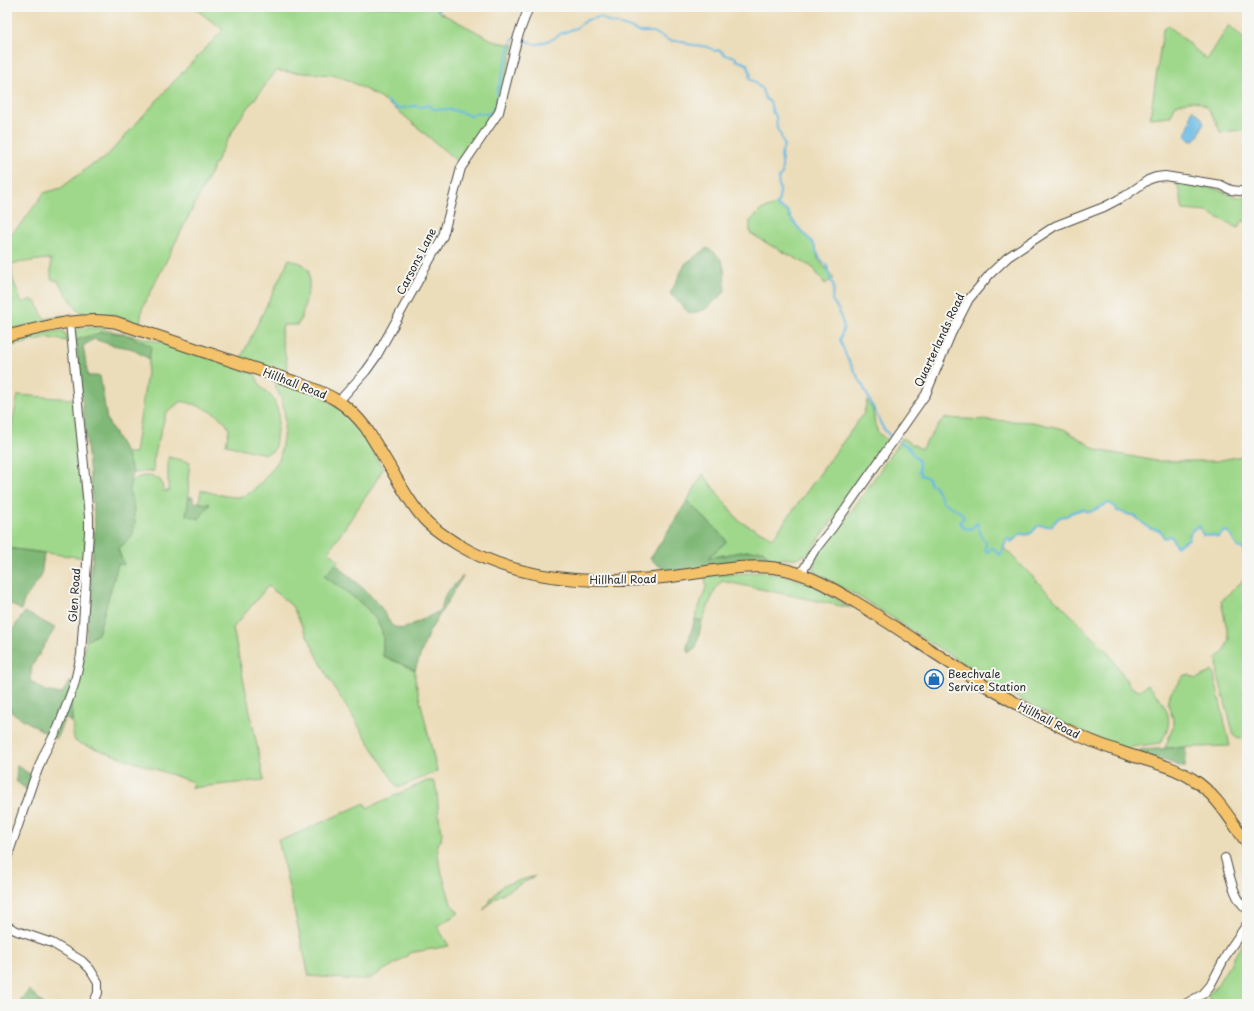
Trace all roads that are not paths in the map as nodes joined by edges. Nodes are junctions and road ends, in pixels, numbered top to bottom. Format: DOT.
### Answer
graph roads {
  1 [pos="529,7"];
  2 [pos="1247,192"];
  3 [pos="70,322"];
  4 [pos="7,336"];
  5 [pos="339,401"];
  6 [pos="801,574"];
  7 [pos="1247,843"];
  8 [pos="7,858"];
  9 [pos="1225,858"];
  10 [pos="1247,909"];
  11 [pos="1247,924"];
  12 [pos="7,926"];
  13 [pos="92,1004"];
  14 [pos="1186,1004"];
  1 -- 5 [label="street, Carsons Lane"];
  2 -- 6 [label="street, Quarterlands Road"];
  3 -- 4 [label="main road, Hillhall Road"];
  3 -- 5 [label="main road, Hillhall Road"];
  3 -- 8 [label="street, Glen Road"];
  5 -- 6 [label="main road, Hillhall Road"];
  6 -- 7 [label="main road, Hillhall Road"];
  9 -- 10 [label="street"];
  11 -- 14 [label="street"];
  12 -- 13 [label="street"];
}
